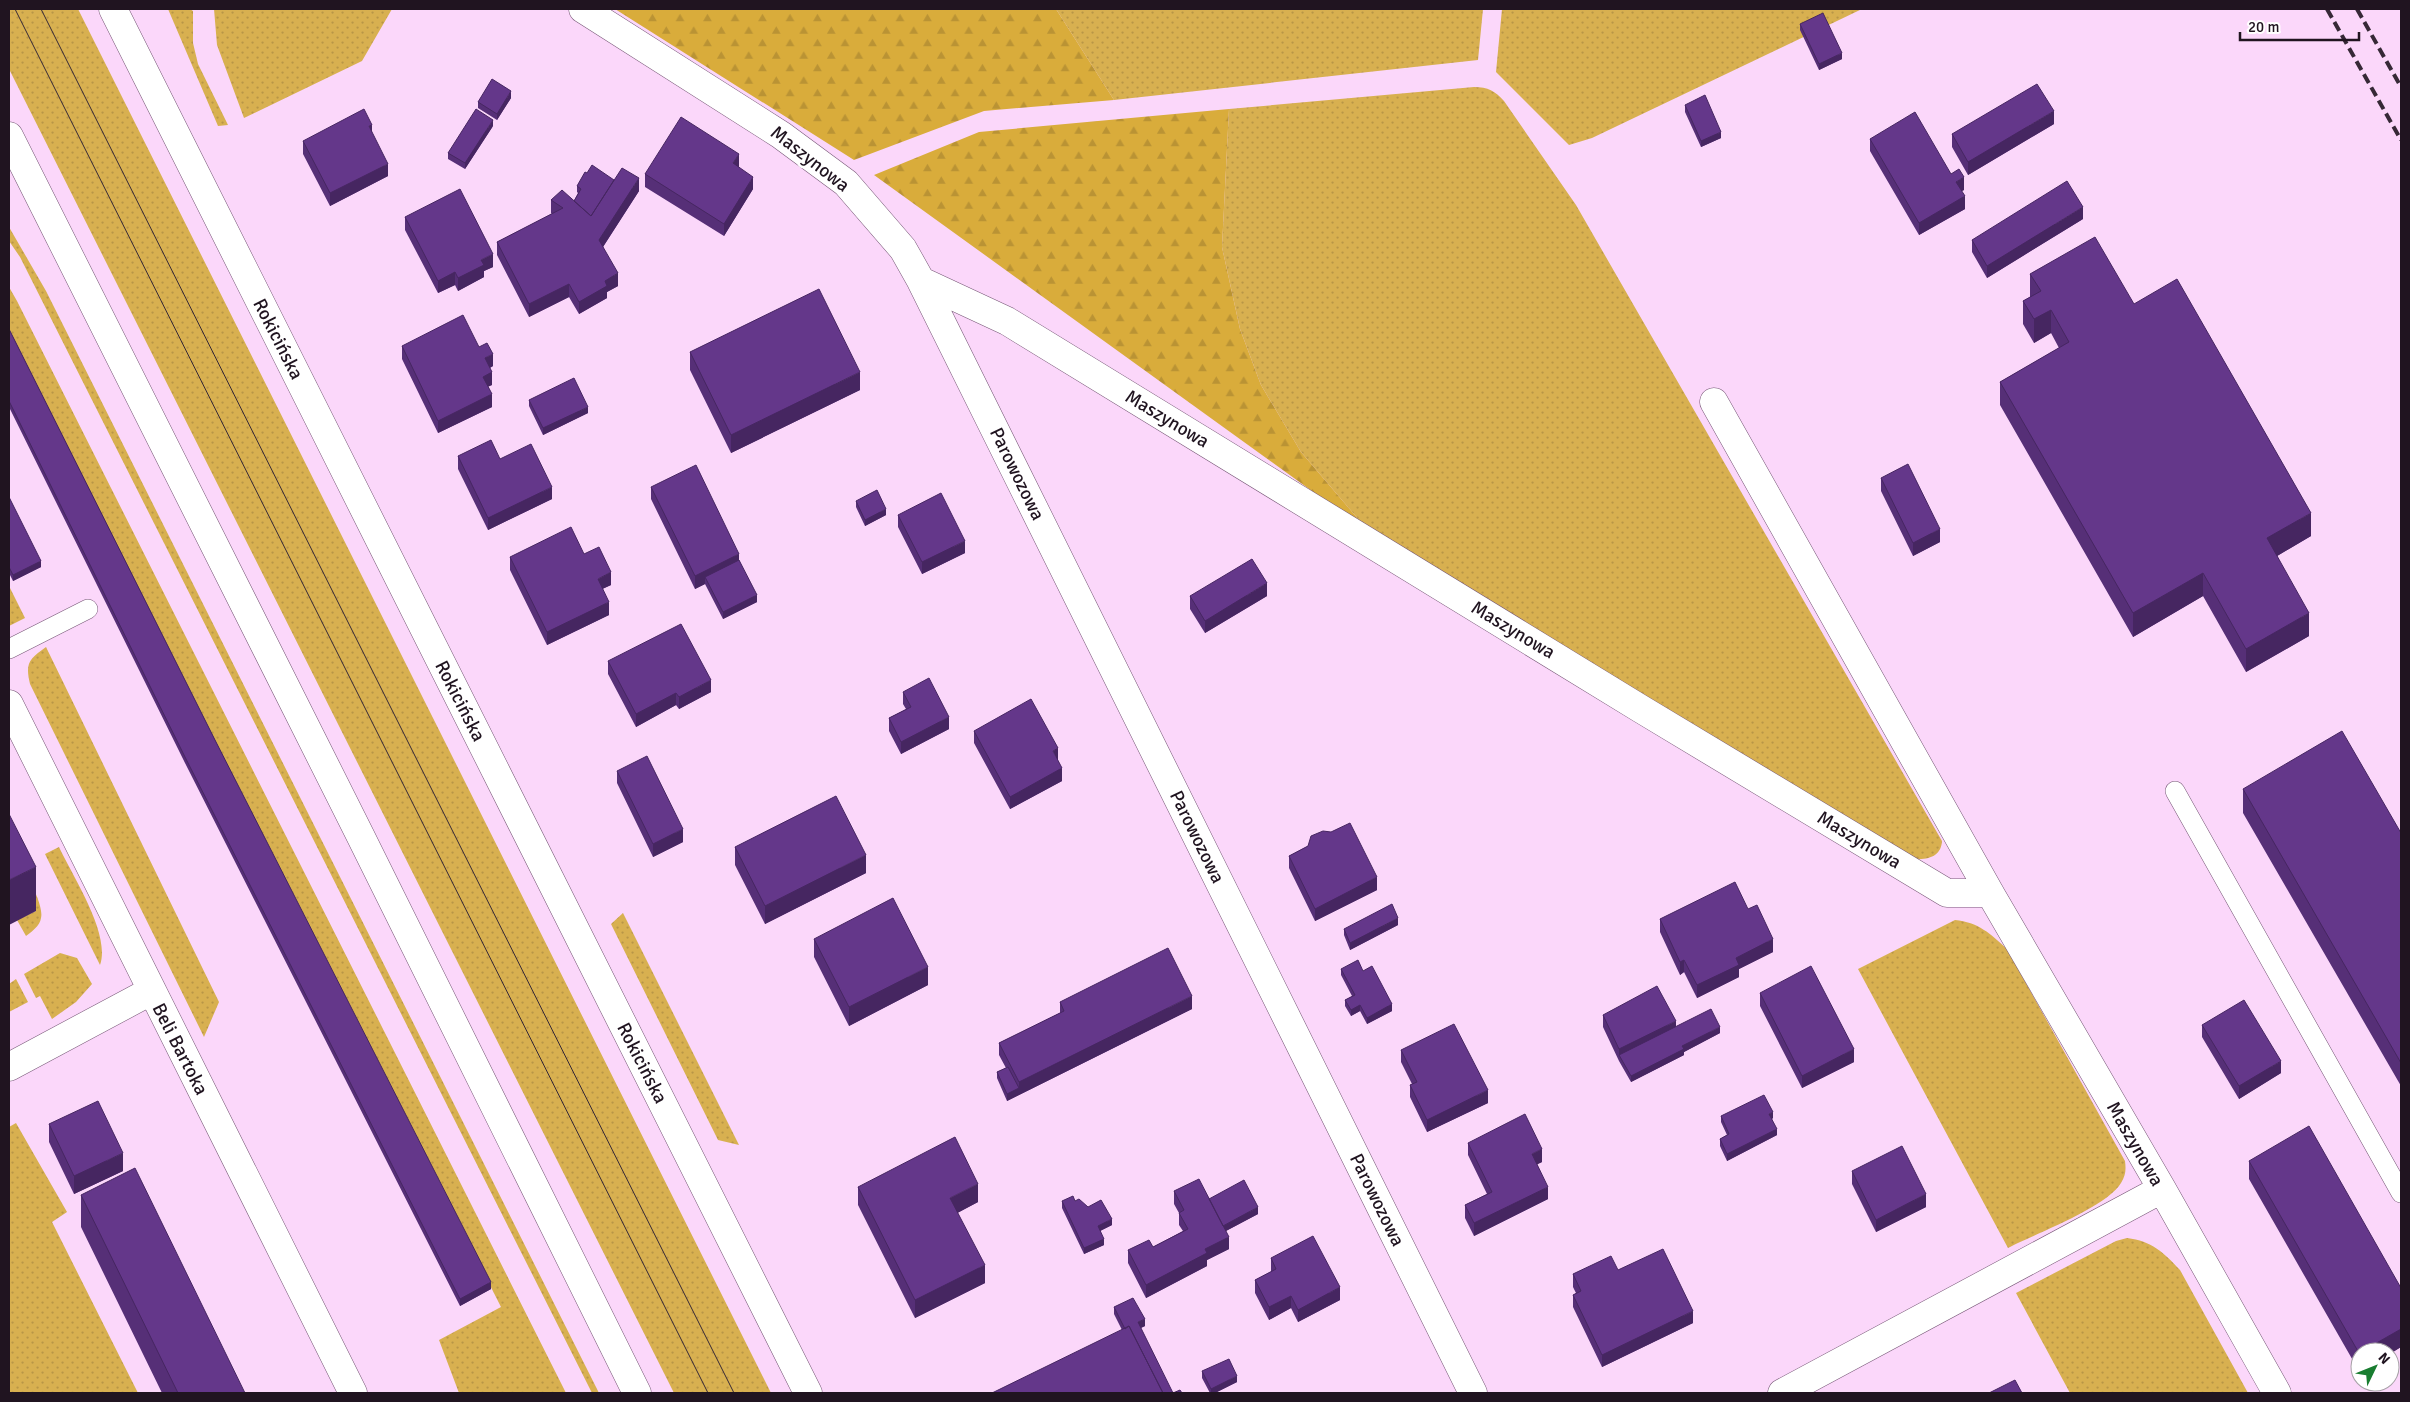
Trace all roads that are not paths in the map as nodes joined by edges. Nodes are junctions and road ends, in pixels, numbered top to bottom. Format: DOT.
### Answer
graph roads {
  1 [pos="113,9"];
  2 [pos="583,9"];
  3 [pos="9,136"];
  4 [pos="921,281"];
  5 [pos="1714,402"];
  6 [pos="88,609"];
  7 [pos="9,649"];
  8 [pos="9,704"];
  9 [pos="2175,791"];
  10 [pos="1990,893"];
  11 [pos="151,991"];
  12 [pos="9,1066"];
  13 [pos="2162,1189"];
  14 [pos="2401,1193"];
  15 [pos="354,1393"];
  16 [pos="637,1393"];
  17 [pos="808,1393"];
  18 [pos="1473,1393"];
  19 [pos="1782,1393"];
  20 [pos="2276,1393"];
  1 -- 17 [label="street, Rokicińska"];
  2 -- 4 [label="street, Maszynowa"];
  3 -- 16 [label="street"];
  4 -- 10 [label="street, Maszynowa"];
  4 -- 18 [label="street, Parowozowa"];
  5 -- 10 [label="street"];
  6 -- 7 [label="lane"];
  8 -- 11 [label="street, Beli Bartoka"];
  9 -- 14 [label="lane"];
  10 -- 13 [label="street, Maszynowa"];
  11 -- 12 [label="street"];
  11 -- 15 [label="street, Beli Bartoka"];
  13 -- 19 [label="street"];
  13 -- 20 [label="street, Maszynowa"];
}
